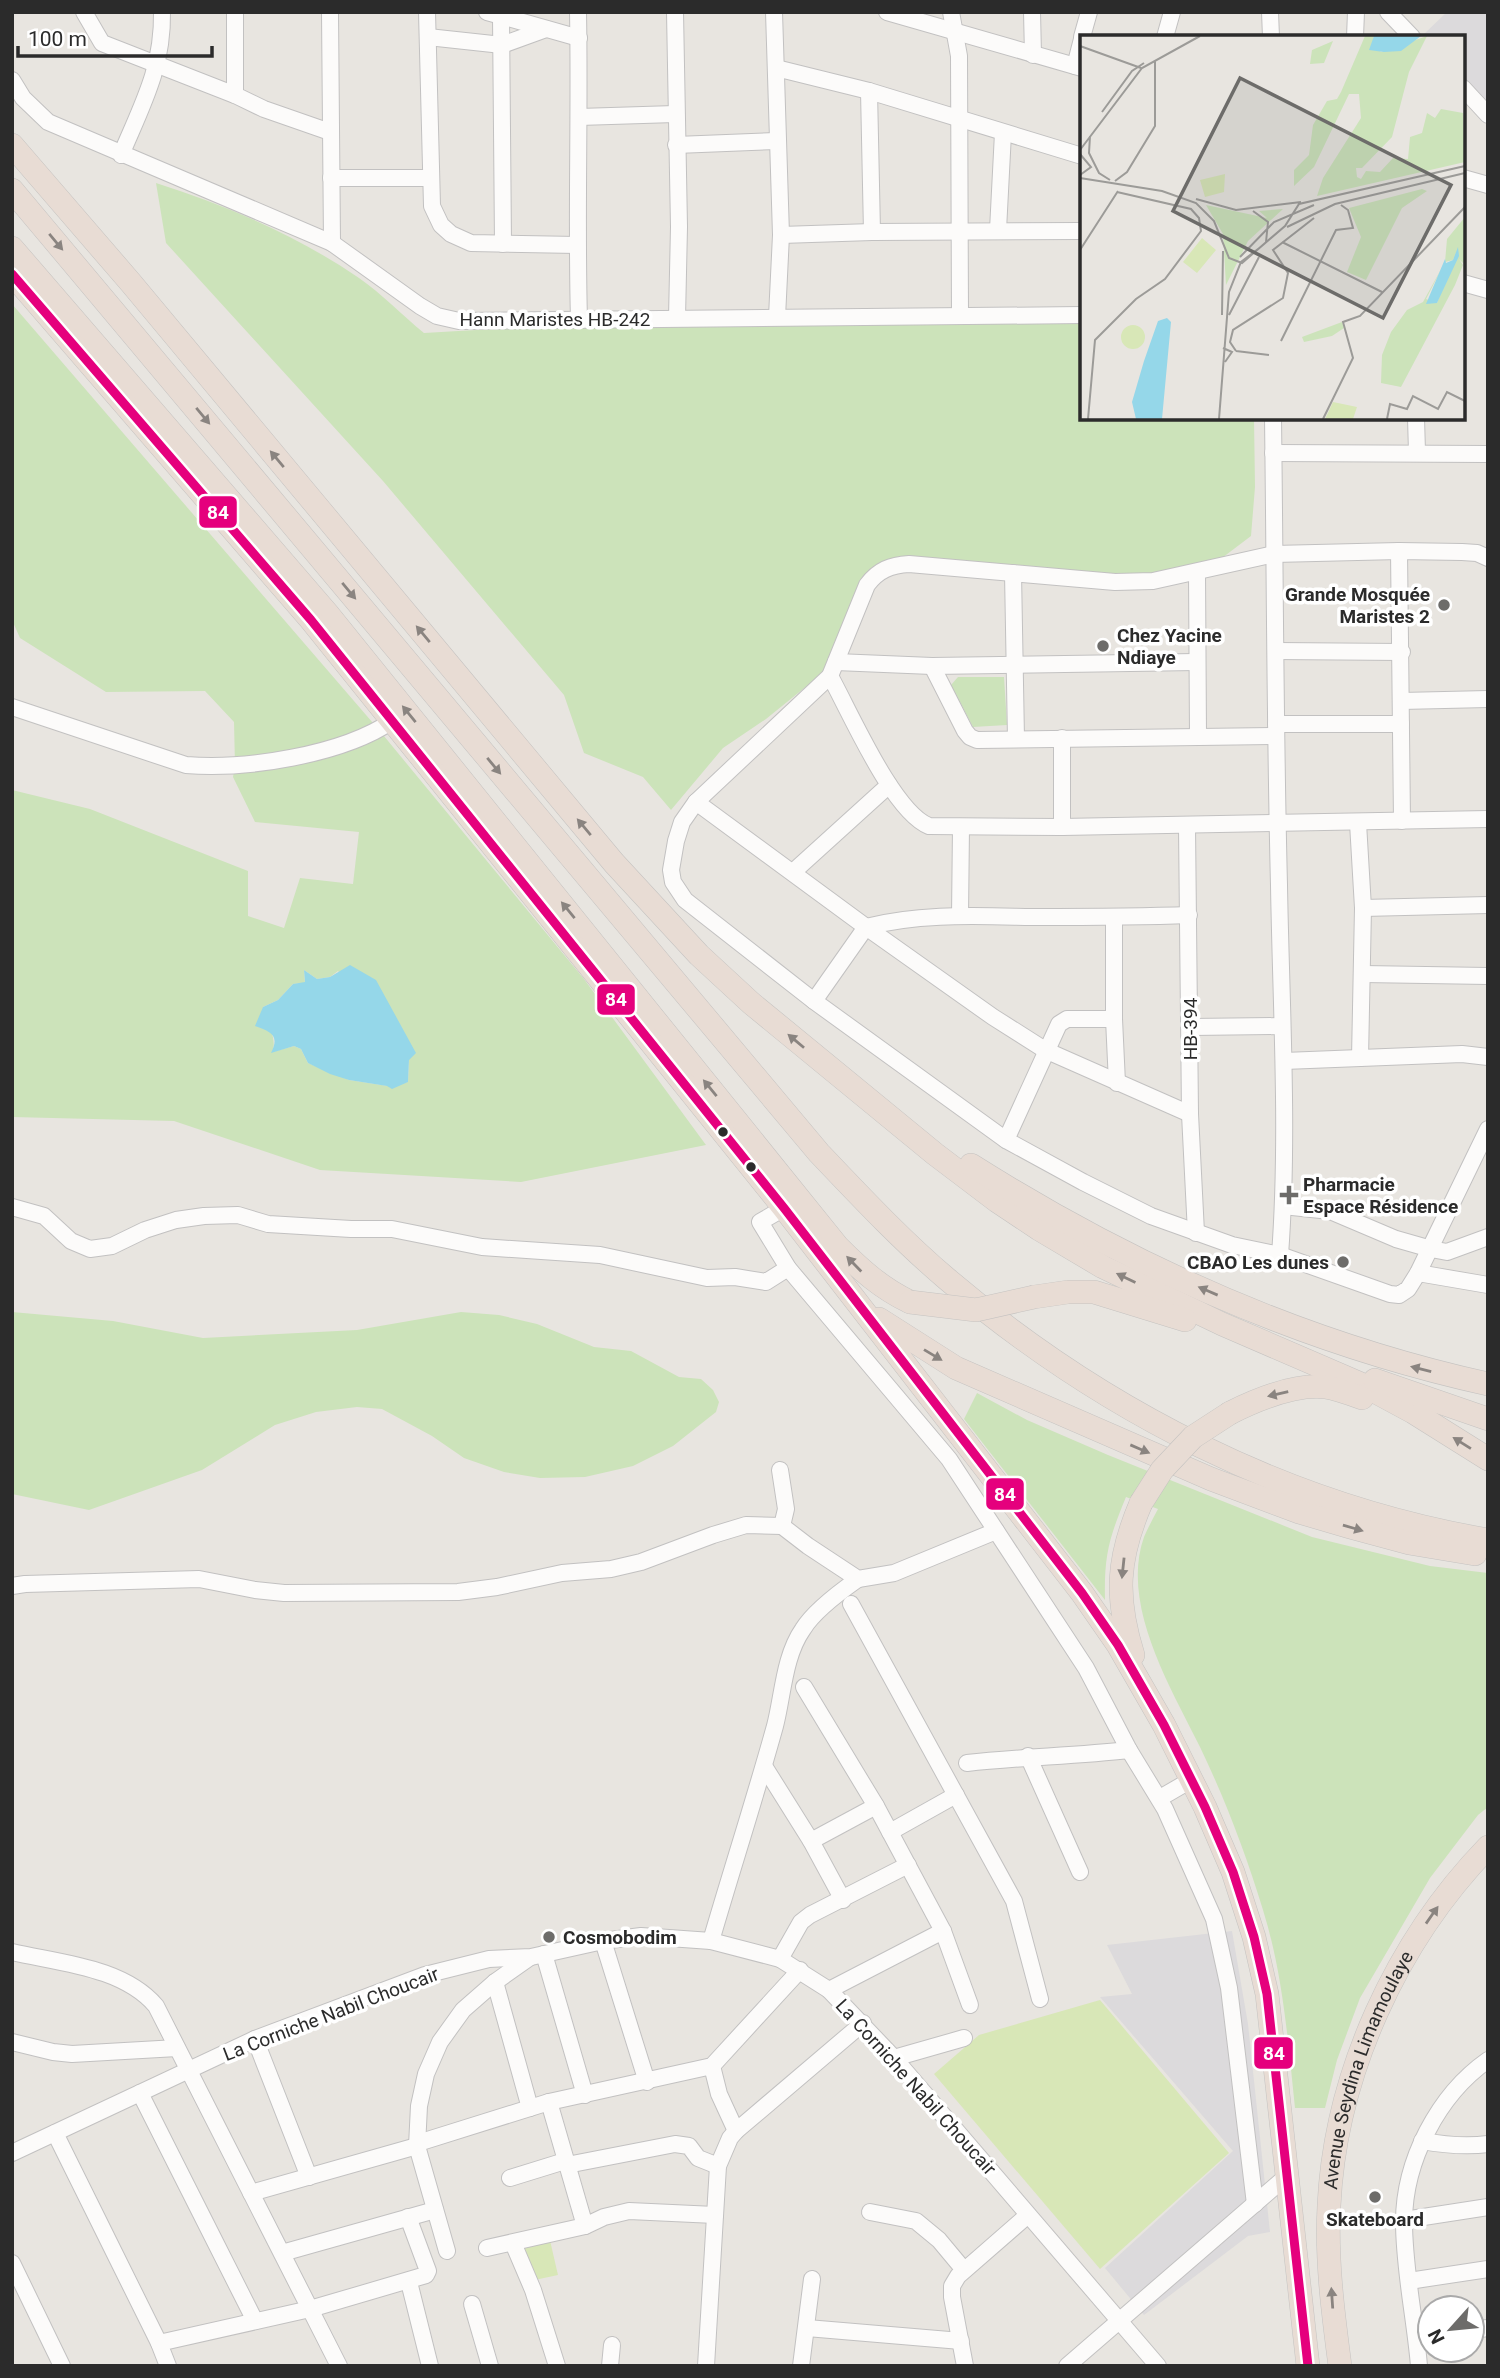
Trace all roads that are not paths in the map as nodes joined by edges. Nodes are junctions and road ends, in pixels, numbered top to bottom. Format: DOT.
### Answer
graph roads {
  1 [pos="84,12"];
  2 [pos="162,12"];
  3 [pos="235,12"];
  4 [pos="330,12"];
  5 [pos="427,12"];
  6 [pos="578,12"];
  7 [pos="676,12"];
  8 [pos="774,12"];
  9 [pos="887,12"];
  10 [pos="951,12"];
  11 [pos="1032,12"];
  12 [pos="1089,12"];
  13 [pos="1172,12"];
  14 [pos="1270,12"];
  15 [pos="1356,12"];
  16 [pos="1388,12"];
  17 [pos="494,15"];
  18 [pos="546,29"];
  19 [pos="954,30"];
  20 [pos="1083,35"];
  21 [pos="1166,35"];
  22 [pos="1271,35"];
  23 [pos="1354,35"];
  24 [pos="1410,35"];
  25 [pos="428,37"];
  26 [pos="579,38"];
  27 [pos="502,45"];
  28 [pos="1033,55"];
  29 [pos="158,65"];
  30 [pos="1078,67"];
  31 [pos="776,68"];
  32 [pos="12,80"];
  33 [pos="1465,90"];
  34 [pos="869,91"];
  35 [pos="235,95"];
  36 [pos="675,114"];
  37 [pos="1488,115"];
  38 [pos="579,117"];
  39 [pos="958,117"];
  40 [pos="330,132"];
  41 [pos="1003,133"];
  42 [pos="776,141"];
  43 [pos="12,145"];
  44 [pos="676,145"];
  45 [pos="121,155"];
  46 [pos="1080,155"];
  47 [pos="331,178"];
  48 [pos="430,178"];
  49 [pos="1465,179"];
  50 [pos="1488,185"];
  51 [pos="12,190"];
  52 [pos="961,230"];
  53 [pos="998,230"];
  54 [pos="1080,231"];
  55 [pos="872,232"];
  56 [pos="781,235"];
  57 [pos="332,243"];
  58 [pos="503,244"];
  59 [pos="577,245"];
  60 [pos="12,248"];
  61 [pos="12,274"];
  62 [pos="1465,284"];
  63 [pos="1488,290"];
  64 [pos="1080,315"];
  65 [pos="960,316"];
  66 [pos="777,317"];
  67 [pos="677,318"];
  68 [pos="579,319"];
  69 [pos="1273,420"];
  70 [pos="1416,420"];
  71 [pos="1417,452"];
  72 [pos="1273,453"];
  73 [pos="1488,454"];
  74 [pos="1399,551"];
  75 [pos="1274,554"];
  76 [pos="1488,558"];
  77 [pos="1197,572"];
  78 [pos="1013,573"];
  79 [pos="1276,651"];
  80 [pos="1402,652"];
  81 [pos="1196,662"];
  82 [pos="1013,664"];
  83 [pos="932,666"];
  84 [pos="833,669"];
  85 [pos="1488,699"];
  86 [pos="1401,701"];
  87 [pos="12,707"];
  88 [pos="392,721"];
  89 [pos="1401,724"];
  90 [pos="1276,730"];
  91 [pos="1198,736"];
  92 [pos="1062,738"];
  93 [pos="1016,739"];
  94 [pos="889,785"];
  95 [pos="696,802"];
  96 [pos="1488,819"];
  97 [pos="1402,821"];
  98 [pos="1358,823"];
  99 [pos="1277,824"];
  100 [pos="1187,826"];
  101 [pos="961,827"];
  102 [pos="1062,827"];
  103 [pos="793,872"];
  104 [pos="1488,905"];
  105 [pos="1363,908"];
  106 [pos="1189,915"];
  107 [pos="960,916"];
  108 [pos="1114,918"];
  109 [pos="866,927"];
  110 [pos="1363,974"];
  111 [pos="1488,976"];
  112 [pos="814,1001"];
  113 [pos="1114,1019"];
  114 [pos="1282,1026"];
  115 [pos="1191,1027"];
  116 [pos="1045,1050"];
  117 [pos="1488,1057"];
  118 [pos="1360,1058"];
  119 [pos="1284,1061"];
  120 [pos="1117,1083"];
  121 [pos="849,1084"];
  122 [pos="1191,1114"];
  123 [pos="1488,1129"];
  124 [pos="1006,1140"];
  125 [pos="1488,1160"];
  126 [pos="1471,1166"];
  127 [pos="1283,1206"];
  128 [pos="12,1207"];
  129 [pos="784,1208"];
  130 [pos="1196,1233"];
  131 [pos="1488,1237"];
  132 [pos="1431,1249"];
  133 [pos="1280,1255"];
  134 [pos="788,1268"];
  135 [pos="1418,1273"];
  136 [pos="1488,1285"];
  137 [pos="856,1303"];
  138 [pos="1300,1356"];
  139 [pos="1370,1382"];
  140 [pos="1488,1384"];
  141 [pos="1324,1387"];
  142 [pos="1488,1419"];
  143 [pos="1437,1427"];
  144 [pos="1488,1459"];
  145 [pos="780,1470"];
  146 [pos="782,1526"];
  147 [pos="996,1531"];
  148 [pos="1488,1541"];
  149 [pos="1488,1556"];
  150 [pos="858,1579"];
  151 [pos="12,1586"];
  152 [pos="850,1604"];
  153 [pos="804,1687"];
  154 [pos="1164,1725"];
  155 [pos="1129,1750"];
  156 [pos="1028,1756"];
  157 [pos="967,1763"];
  158 [pos="764,1766"];
  159 [pos="1191,1780"];
  160 [pos="956,1795"];
  161 [pos="1160,1798"];
  162 [pos="876,1806"];
  163 [pos="890,1832"];
  164 [pos="811,1841"];
  165 [pos="1488,1847"];
  166 [pos="908,1865"];
  167 [pos="1080,1872"];
  168 [pos="843,1900"];
  169 [pos="943,1931"];
  170 [pos="603,1941"];
  171 [pos="711,1941"];
  172 [pos="12,1952"];
  173 [pos="538,1956"];
  174 [pos="780,1959"];
  175 [pos="800,1970"];
  176 [pos="495,1982"];
  177 [pos="829,1990"];
  178 [pos="1040,1999"];
  179 [pos="970,2005"];
  180 [pos="863,2023"];
  181 [pos="964,2038"];
  182 [pos="256,2039"];
  183 [pos="12,2042"];
  184 [pos="177,2048"];
  185 [pos="894,2058"];
  186 [pos="1488,2060"];
  187 [pos="712,2066"];
  188 [pos="188,2070"];
  189 [pos="647,2082"];
  190 [pos="140,2093"];
  191 [pos="585,2095"];
  192 [pos="549,2102"];
  193 [pos="530,2108"];
  194 [pos="736,2131"];
  195 [pos="55,2133"];
  196 [pos="1422,2141"];
  197 [pos="418,2144"];
  198 [pos="1488,2144"];
  199 [pos="12,2153"];
  200 [pos="566,2163"];
  201 [pos="718,2166"];
  202 [pos="1288,2175"];
  203 [pos="309,2177"];
  204 [pos="510,2178"];
  205 [pos="251,2193"];
  206 [pos="1255,2204"];
  207 [pos="1488,2207"];
  208 [pos="435,2210"];
  209 [pos="870,2212"];
  210 [pos="715,2215"];
  211 [pos="1028,2215"];
  212 [pos="408,2217"];
  213 [pos="1404,2220"];
  214 [pos="585,2226"];
  215 [pos="513,2243"];
  216 [pos="487,2248"];
  217 [pos="447,2251"];
  218 [pos="282,2253"];
  219 [pos="12,2263"];
  220 [pos="1488,2269"];
  221 [pos="964,2270"];
  222 [pos="812,2279"];
  223 [pos="1409,2281"];
  224 [pos="409,2282"];
  225 [pos="472,2304"];
  226 [pos="310,2309"];
  227 [pos="1416,2309"];
  228 [pos="254,2321"];
  229 [pos="1121,2321"];
  230 [pos="807,2328"];
  231 [pos="961,2341"];
  232 [pos="159,2343"];
  233 [pos="612,2345"];
  234 [pos="333,2363"];
  235 [pos="62,2366"];
  236 [pos="168,2366"];
  237 [pos="430,2366"];
  238 [pos="490,2366"];
  239 [pos="557,2366"];
  240 [pos="610,2366"];
  241 [pos="706,2366"];
  242 [pos="801,2366"];
  243 [pos="965,2366"];
  244 [pos="1067,2366"];
  245 [pos="1158,2366"];
  246 [pos="1308,2366"];
  247 [pos="1340,2366"];
  1 -- 29 [label="street"];
  2 -- 29 [label="street"];
  3 -- 35 [label="street"];
  4 -- 40 [label="street"];
  5 -- 25 [label="street"];
  6 -- 26 [label="street"];
  7 -- 36 [label="street"];
  8 -- 31 [label="street"];
  9 -- 19 [label="street"];
  10 -- 19 [label="street"];
  11 -- 28 [label="street"];
  12 -- 20 [label="street"];
  13 -- 21 [label="street"];
  14 -- 22 [label="street"];
  15 -- 23 [label="street"];
  16 -- 24 [label="street"];
  17 -- 18 [label="street"];
  17 -- 27 [label="street"];
  18 -- 26 [label="street"];
  18 -- 27 [label="street"];
  19 -- 28 [label="street"];
  19 -- 39 [label="street"];
  25 -- 27 [label="street"];
  25 -- 48 [label="street"];
  26 -- 38 [label="street"];
  27 -- 58 [label="street"];
  28 -- 30 [label="street"];
  29 -- 35 [label="street"];
  29 -- 45 [label="street"];
  31 -- 34 [label="street"];
  31 -- 42 [label="street"];
  32 -- 45 [label="street, Hann Maristes HB-242"];
  33 -- 37 [label="street"];
  34 -- 39 [label="street"];
  34 -- 55 [label="street"];
  35 -- 40 [label="street"];
  36 -- 38 [label="street"];
  36 -- 44 [label="street"];
  38 -- 59 [label="street"];
  39 -- 41 [label="street"];
  39 -- 52 [label="street"];
  40 -- 47 [label="street"];
  41 -- 46 [label="street"];
  41 -- 53 [label="street"];
  42 -- 44 [label="street"];
  42 -- 56 [label="street"];
  121 -- 43 [label="highway, one-way"];
  44 -- 67 [label="street"];
  45 -- 57 [label="street, Hann Maristes HB-242"];
  47 -- 48 [label="street"];
  47 -- 57 [label="street"];
  48 -- 58 [label="street"];
  49 -- 50 [label="street"];
  51 -- 148 [label="highway, one-way"];
  52 -- 53 [label="street"];
  52 -- 55 [label="street"];
  52 -- 65 [label="street"];
  53 -- 54 [label="street"];
  55 -- 56 [label="street"];
  56 -- 66 [label="street"];
  57 -- 68 [label="street, Hann Maristes HB-242"];
  58 -- 59 [label="street"];
  59 -- 68 [label="street"];
  138 -- 60 [label="highway, one-way, bridge"];
  61 -- 88 [label="highway"];
  62 -- 63 [label="street"];
  64 -- 65 [label="street, Hann Maristes HB-242"];
  65 -- 66 [label="street, Hann Maristes HB-242"];
  66 -- 67 [label="street, Hann Maristes HB-242"];
  67 -- 68 [label="street, Hann Maristes HB-242"];
  69 -- 72 [label="street"];
  70 -- 71 [label="street"];
  71 -- 72 [label="street"];
  71 -- 73 [label="street"];
  72 -- 75 [label="street"];
  74 -- 75 [label="street"];
  74 -- 76 [label="street"];
  74 -- 80 [label="street"];
  75 -- 77 [label="street"];
  75 -- 79 [label="street"];
  77 -- 78 [label="street"];
  77 -- 81 [label="street"];
  78 -- 82 [label="street"];
  78 -- 84 [label="street"];
  79 -- 80 [label="street"];
  79 -- 90 [label="street"];
  80 -- 86 [label="street"];
  81 -- 82 [label="street"];
  81 -- 91 [label="street"];
  82 -- 83 [label="street"];
  82 -- 93 [label="street"];
  83 -- 84 [label="street"];
  83 -- 93 [label="street"];
  84 -- 94 [label="street"];
  84 -- 95 [label="street"];
  85 -- 86 [label="street"];
  86 -- 89 [label="street"];
  87 -- 88 [label="street"];
  88 -- 129 [label="highway"];
  89 -- 90 [label="street"];
  89 -- 97 [label="street"];
  90 -- 91 [label="street"];
  90 -- 99 [label="street"];
  91 -- 92 [label="street"];
  92 -- 93 [label="street"];
  92 -- 102 [label="street"];
  94 -- 101 [label="street"];
  94 -- 103 [label="street"];
  95 -- 103 [label="street"];
  95 -- 112 [label="street"];
  96 -- 97 [label="street"];
  97 -- 98 [label="street"];
  98 -- 99 [label="street"];
  98 -- 105 [label="street"];
  99 -- 100 [label="street"];
  99 -- 114 [label="street"];
  100 -- 102 [label="street"];
  100 -- 106 [label="street, HB-394"];
  101 -- 102 [label="street"];
  101 -- 107 [label="street"];
  103 -- 109 [label="street"];
  104 -- 105 [label="street"];
  105 -- 110 [label="street"];
  106 -- 108 [label="street"];
  106 -- 115 [label="street, HB-394"];
  107 -- 108 [label="street"];
  107 -- 109 [label="street"];
  108 -- 113 [label="street"];
  109 -- 112 [label="street"];
  109 -- 116 [label="street"];
  110 -- 111 [label="street"];
  110 -- 118 [label="street"];
  112 -- 124 [label="street"];
  113 -- 116 [label="street"];
  113 -- 120 [label="street"];
  114 -- 115 [label="street"];
  114 -- 119 [label="street"];
  115 -- 122 [label="street, HB-394"];
  116 -- 120 [label="street"];
  116 -- 124 [label="street"];
  117 -- 118 [label="street"];
  118 -- 119 [label="street"];
  119 -- 127 [label="street"];
  120 -- 122 [label="street"];
  138 -- 121 [label="highway, one-way"];
  140 -- 121 [label="highway, one-way"];
  122 -- 130 [label="street, HB-394"];
  123 -- 126 [label="street"];
  124 -- 130 [label="street"];
  125 -- 126 [label="street"];
  126 -- 132 [label="street"];
  127 -- 132 [label="street"];
  127 -- 133 [label="street"];
  128 -- 134 [label="street"];
  129 -- 134 [label="street"];
  129 -- 137 [label="highway"];
  130 -- 133 [label="street"];
  131 -- 132 [label="street"];
  132 -- 135 [label="street"];
  133 -- 135 [label="street"];
  134 -- 147 [label="street"];
  135 -- 136 [label="street"];
  137 -- 149 [label="highway, one-way"];
  137 -- 154 [label="highway"];
  138 -- 139 [label="highway"];
  139 -- 141 [label="highway"];
  139 -- 142 [label="highway"];
  139 -- 143 [label="highway"];
  141 -- 143 [label="highway"];
  141 -- 154 [label="highway, one-way, bridge"];
  144 -- 143 [label="highway, one-way"];
  145 -- 146 [label="street"];
  146 -- 150 [label="street"];
  146 -- 151 [label="street"];
  147 -- 150 [label="street"];
  147 -- 155 [label="street"];
  150 -- 158 [label="street"];
  152 -- 160 [label="street"];
  153 -- 162 [label="street"];
  154 -- 159 [label="highway"];
  155 -- 156 [label="street"];
  155 -- 161 [label="street"];
  156 -- 157 [label="street"];
  156 -- 167 [label="street"];
  158 -- 164 [label="street"];
  158 -- 171 [label="street"];
  159 -- 161 [label="street"];
  159 -- 202 [label="highway"];
  160 -- 163 [label="street"];
  160 -- 178 [label="street"];
  161 -- 206 [label="street"];
  162 -- 163 [label="street"];
  162 -- 164 [label="street"];
  163 -- 166 [label="street"];
  164 -- 168 [label="street"];
  247 -- 165 [label="highway, Avenue Seydina Limamoulaye, one-way"];
  166 -- 168 [label="street"];
  166 -- 169 [label="street"];
  168 -- 174 [label="street"];
  169 -- 177 [label="street"];
  169 -- 179 [label="street"];
  170 -- 171 [label="street, La Corniche Nabil Choucair"];
  170 -- 173 [label="street, La Corniche Nabil Choucair"];
  170 -- 189 [label="street"];
  171 -- 174 [label="street, La Corniche Nabil Choucair"];
  172 -- 184 [label="street"];
  173 -- 176 [label="street"];
  173 -- 182 [label="street, La Corniche Nabil Choucair"];
  173 -- 191 [label="street"];
  174 -- 175 [label="street, La Corniche Nabil Choucair"];
  175 -- 177 [label="street, La Corniche Nabil Choucair"];
  175 -- 187 [label="street"];
  176 -- 193 [label="street"];
  176 -- 197 [label="street"];
  177 -- 180 [label="street, La Corniche Nabil Choucair"];
  180 -- 185 [label="street, La Corniche Nabil Choucair"];
  180 -- 194 [label="street"];
  181 -- 185 [label="street"];
  182 -- 188 [label="street, La Corniche Nabil Choucair"];
  182 -- 203 [label="street"];
  183 -- 184 [label="street"];
  184 -- 188 [label="street"];
  185 -- 211 [label="street, La Corniche Nabil Choucair"];
  186 -- 196 [label="street"];
  187 -- 189 [label="street"];
  187 -- 194 [label="street"];
  188 -- 190 [label="street, La Corniche Nabil Choucair"];
  188 -- 205 [label="street"];
  189 -- 191 [label="street"];
  190 -- 195 [label="street, La Corniche Nabil Choucair"];
  190 -- 228 [label="street"];
  191 -- 192 [label="street"];
  192 -- 193 [label="street"];
  192 -- 200 [label="street"];
  193 -- 197 [label="street"];
  194 -- 201 [label="street"];
  195 -- 199 [label="street, La Corniche Nabil Choucair"];
  195 -- 232 [label="street"];
  196 -- 198 [label="street"];
  196 -- 213 [label="street"];
  197 -- 203 [label="street"];
  197 -- 208 [label="street"];
  200 -- 201 [label="street"];
  200 -- 204 [label="street"];
  200 -- 214 [label="street"];
  201 -- 210 [label="street"];
  202 -- 206 [label="street"];
  202 -- 246 [label="highway"];
  203 -- 205 [label="street"];
  205 -- 218 [label="street"];
  206 -- 229 [label="street"];
  207 -- 213 [label="street"];
  208 -- 212 [label="street"];
  208 -- 217 [label="street"];
  209 -- 221 [label="street"];
  210 -- 214 [label="street"];
  210 -- 241 [label="street"];
  211 -- 221 [label="street"];
  211 -- 229 [label="street, La Corniche Nabil Choucair"];
  212 -- 218 [label="street"];
  212 -- 224 [label="street"];
  213 -- 223 [label="street"];
  214 -- 215 [label="street"];
  215 -- 216 [label="street"];
  215 -- 239 [label="street"];
  218 -- 226 [label="street"];
  219 -- 235 [label="street"];
  220 -- 223 [label="street"];
  221 -- 231 [label="street"];
  222 -- 230 [label="street"];
  223 -- 227 [label="street"];
  224 -- 226 [label="street"];
  224 -- 237 [label="street"];
  225 -- 238 [label="street"];
  226 -- 228 [label="street"];
  226 -- 234 [label="street"];
  228 -- 232 [label="street"];
  229 -- 244 [label="street"];
  229 -- 245 [label="street, La Corniche Nabil Choucair"];
  230 -- 231 [label="street"];
  230 -- 242 [label="street"];
  231 -- 243 [label="street"];
  232 -- 236 [label="street"];
  233 -- 240 [label="street"];
}
